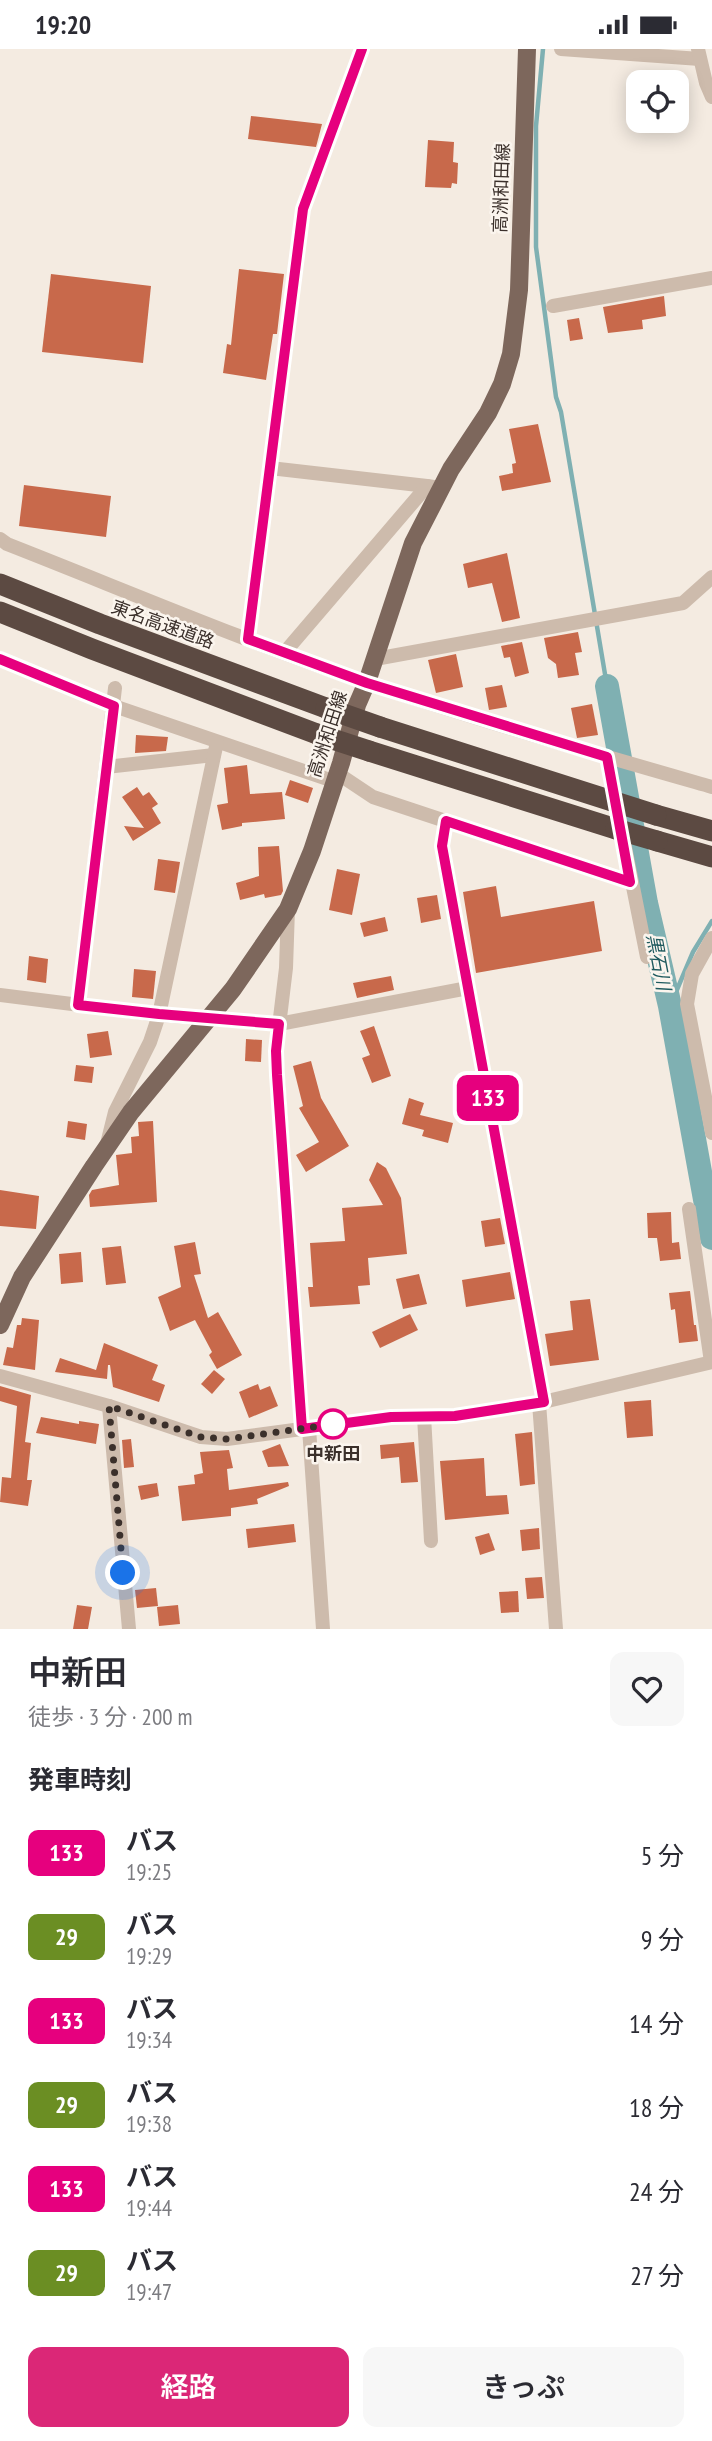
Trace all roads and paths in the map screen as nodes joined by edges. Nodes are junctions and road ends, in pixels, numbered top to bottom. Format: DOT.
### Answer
graph roads {
  1 [pos="362,49"];
  2 [pos="527,49"];
  3 [pos="561,49"];
  4 [pos="699,54"];
  5 [pos="712,97"];
  6 [pos="712,278"];
  7 [pos="553,306"];
  8 [pos="270,468"];
  9 [pos="433,487"];
  10 [pos="0,539"];
  11 [pos="712,577"];
  12 [pos="0,584"];
  13 [pos="0,612"];
  14 [pos="248,639"];
  15 [pos="285,652"];
  16 [pos="0,659"];
  17 [pos="375,659"];
  18 [pos="367,683"];
  19 [pos="115,688"];
  20 [pos="114,706"];
  21 [pos="215,749"];
  22 [pos="610,758"];
  23 [pos="106,767"];
  24 [pos="335,777"];
  25 [pos="712,787"];
  26 [pos="446,821"];
  27 [pos="712,831"];
  28 [pos="712,857"];
  29 [pos="630,882"];
  30 [pos="288,909"];
  31 [pos="712,938"];
  32 [pos="647,957"];
  33 [pos="468,988"];
  34 [pos="0,995"];
  35 [pos="78,1005"];
  36 [pos="159,1014"];
  37 [pos="210,1018"];
  38 [pos="279,1024"];
  39 [pos="712,1133"];
  40 [pos="105,1150"];
  41 [pos="689,1209"];
  42 [pos="0,1325"];
  43 [pos="712,1362"];
  44 [pos="0,1376"];
  45 [pos="542,1402"];
  46 [pos="109,1406"];
  47 [pos="424,1416"];
  48 [pos="305,1428"];
  49 [pos="431,1541"];
  50 [pos="129,1629"];
  51 [pos="323,1629"];
  52 [pos="555,1629"];
  1 -- 8 [label="street"];
  2 -- 9 [label="main road, 高洲和田線"];
  3 -- 4 [label="street"];
  4 -- 5 [label="street"];
  6 -- 7 [label="street"];
  8 -- 9 [label="street"];
  8 -- 14 [label="street"];
  9 -- 15 [label="street"];
  9 -- 17 [label="main road, 高洲和田線"];
  10 -- 14 [label="street"];
  11 -- 17 [label="street"];
  12 -- 27 [label="highway, 東名高速道路, bridge"];
  13 -- 28 [label="highway, bridge"];
  14 -- 15 [label="street"];
  15 -- 18 [label="street"];
  16 -- 20 [label="street"];
  17 -- 18 [label="main road, 高洲和田線"];
  18 -- 22 [label="street"];
  18 -- 24 [label="main road, 高洲和田線"];
  19 -- 20 [label="street"];
  20 -- 21 [label="street"];
  20 -- 23 [label="street"];
  21 -- 23 [label="street"];
  21 -- 24 [label="street"];
  21 -- 36 [label="street"];
  22 -- 25 [label="street"];
  22 -- 29 [label="street"];
  23 -- 35 [label="street"];
  24 -- 26 [label="street"];
  24 -- 30 [label="main road, 高洲和田線"];
  26 -- 29 [label="street"];
  26 -- 33 [label="street"];
  29 -- 32 [label="street"];
  30 -- 37 [label="main road, 高洲和田線"];
  30 -- 38 [label="street"];
  31 -- 39 [label="street"];
  33 -- 38 [label="street"];
  33 -- 45 [label="street"];
  34 -- 35 [label="street"];
  35 -- 36 [label="street"];
  36 -- 37 [label="street"];
  36 -- 40 [label="street"];
  37 -- 38 [label="street"];
  37 -- 40 [label="main road, 高洲和田線"];
  38 -- 48 [label="street"];
  40 -- 42 [label="main road, 高洲和田線"];
  41 -- 43 [label="street"];
  43 -- 45 [label="street"];
  44 -- 46 [label="street"];
  45 -- 47 [label="street"];
  45 -- 52 [label="street"];
  46 -- 48 [label="street"];
  46 -- 50 [label="street"];
  47 -- 48 [label="street"];
  47 -- 49 [label="street"];
  48 -- 51 [label="street"];
}
